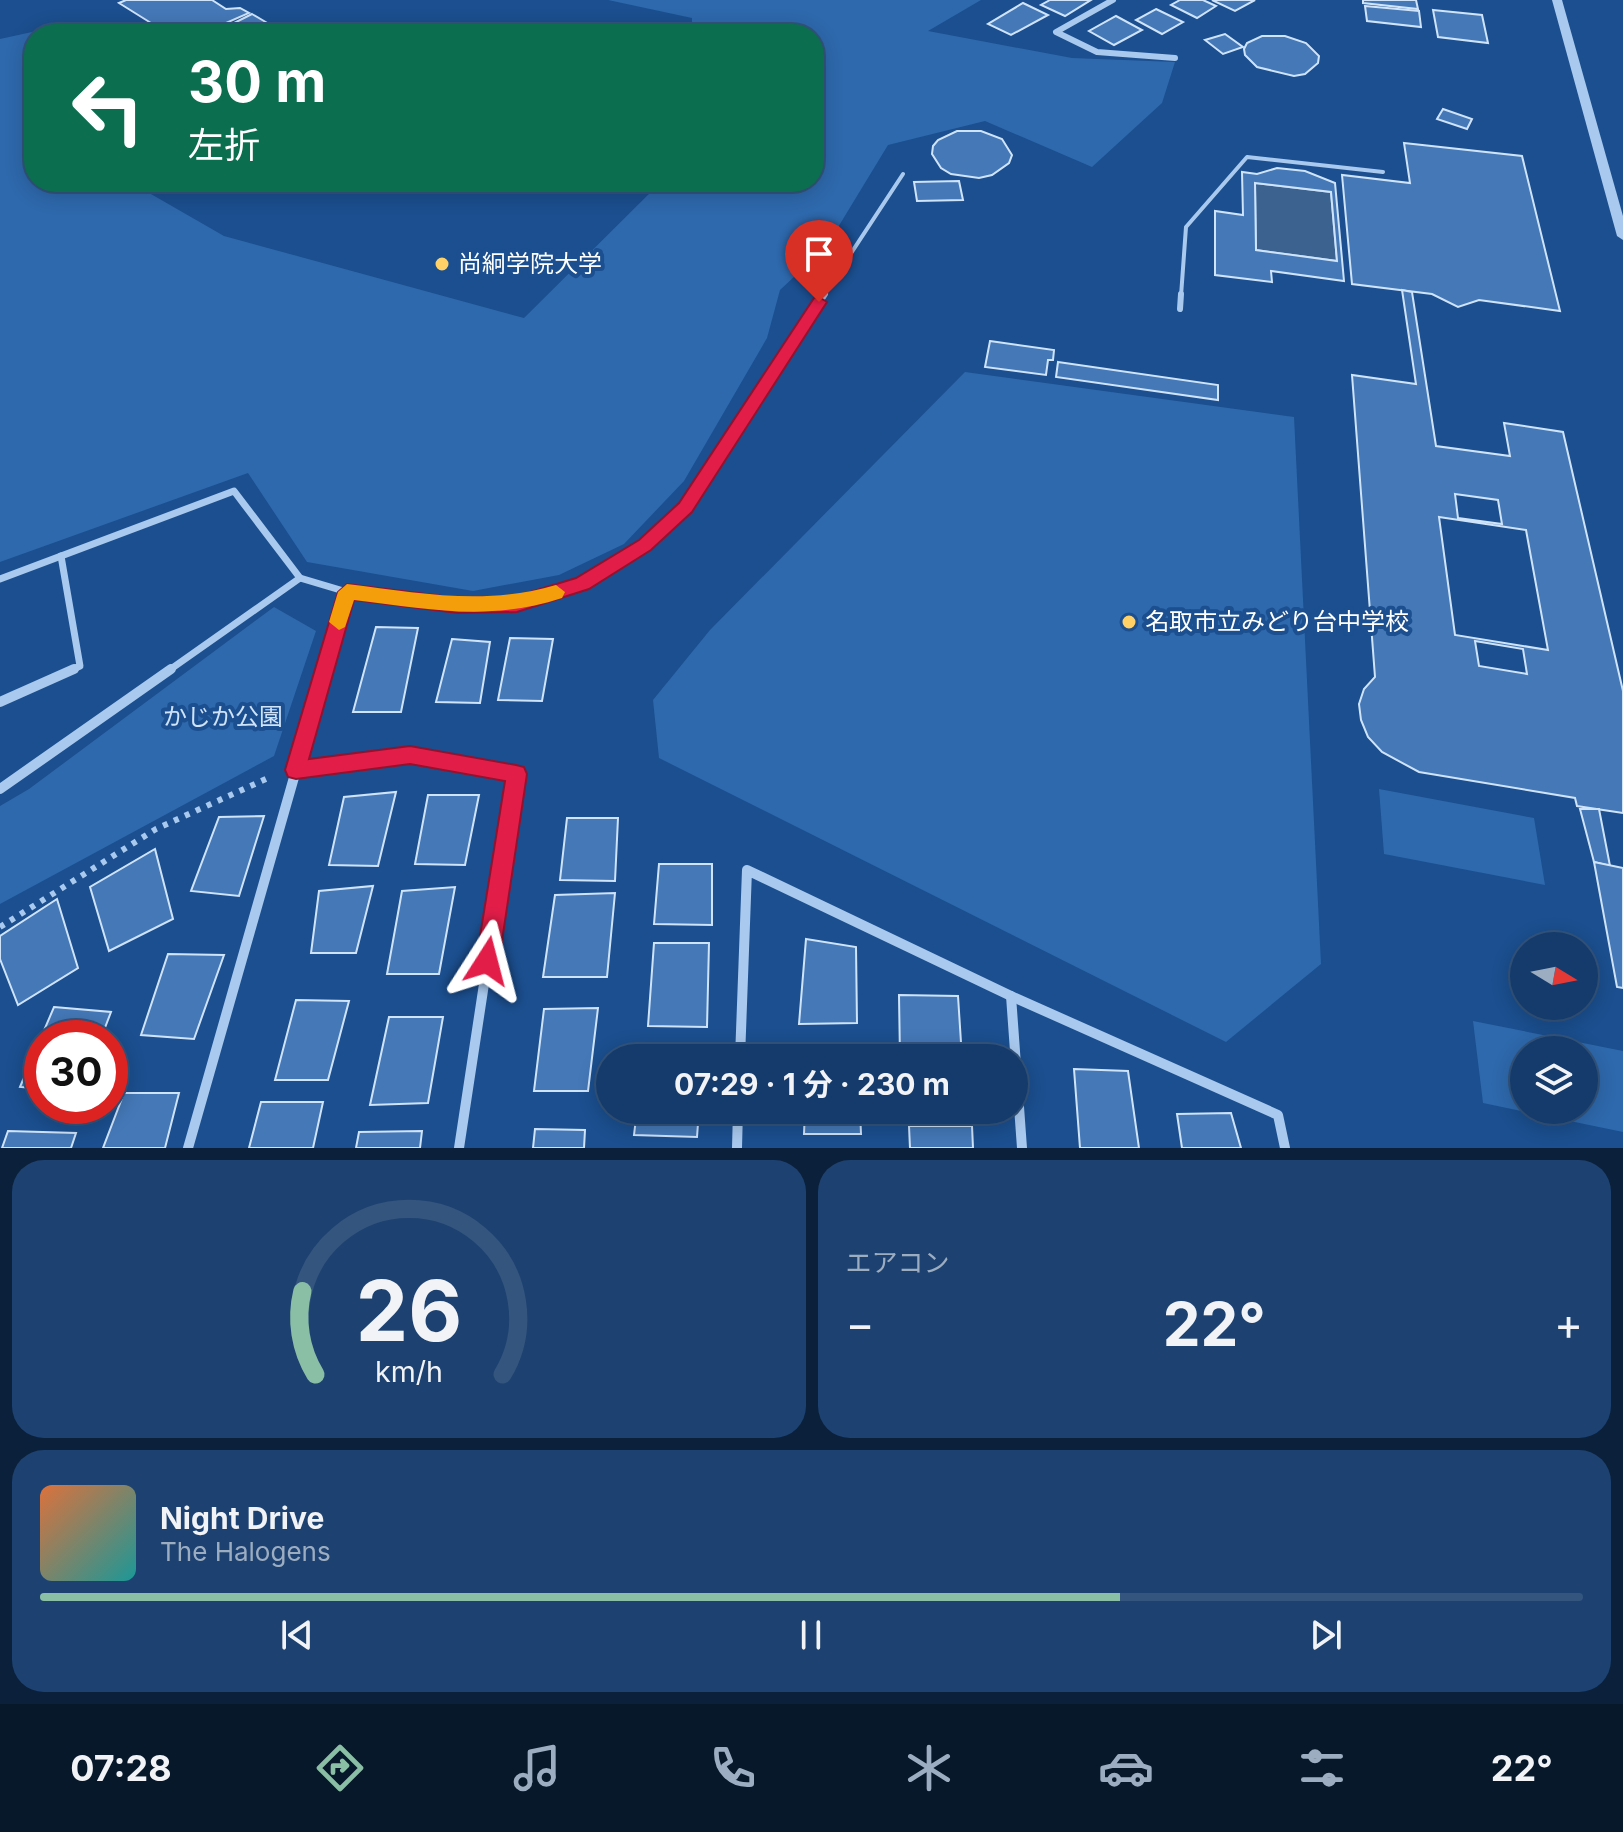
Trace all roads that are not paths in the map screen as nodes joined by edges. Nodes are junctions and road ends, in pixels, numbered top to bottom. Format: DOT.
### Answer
graph roads {
  1 [pos="1113,0"];
  2 [pos="1557,0"];
  3 [pos="1175,58"];
  4 [pos="1383,172"];
  5 [pos="903,174"];
  6 [pos="1623,236"];
  7 [pos="1180,309"];
  8 [pos="61,556"];
  9 [pos="300,578"];
  10 [pos="0,579"];
  11 [pos="347,592"];
  12 [pos="0,702"];
  13 [pos="296,770"];
  14 [pos="0,789"];
  15 [pos="1011,996"];
  16 [pos="741,1044"];
  17 [pos="738,1124"];
  18 [pos="188,1148"];
  19 [pos="459,1148"];
  20 [pos="737,1148"];
  21 [pos="1022,1148"];
  22 [pos="1285,1148"];
  1 -- 3 [label="street"];
  2 -- 6 [label="street"];
  4 -- 7 [label="lane"];
  5 -- 11 [label="lane"];
  8 -- 9 [label="street"];
  8 -- 10 [label="street"];
  8 -- 12 [label="street"];
  9 -- 11 [label="street"];
  9 -- 14 [label="street"];
  11 -- 13 [label="street"];
  13 -- 18 [label="street"];
  13 -- 19 [label="street"];
  15 -- 16 [label="street"];
  15 -- 21 [label="street"];
  15 -- 22 [label="street"];
  17 -- 20 [label="street"];
}
